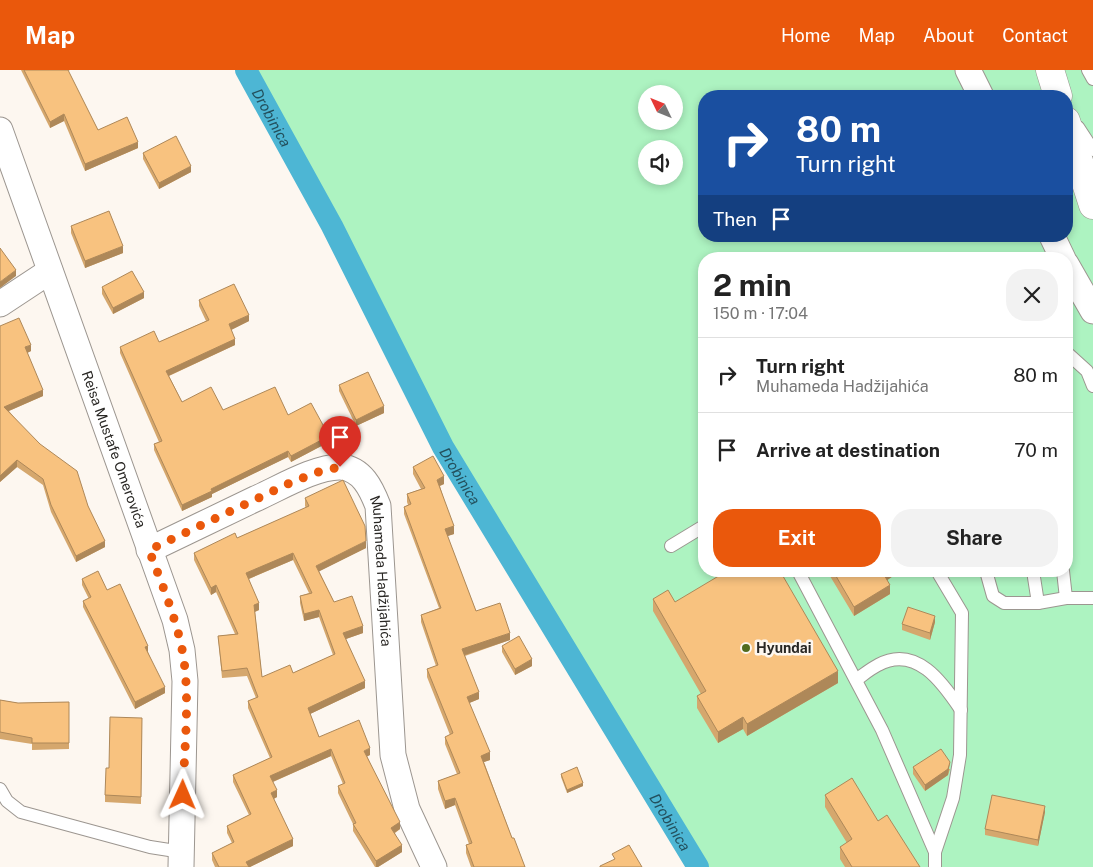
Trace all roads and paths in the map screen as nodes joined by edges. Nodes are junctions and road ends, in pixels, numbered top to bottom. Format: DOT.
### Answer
graph roads {
  1 [pos="968,70"];
  2 [pos="1050,70"];
  3 [pos="1088,70"];
  4 [pos="1093,78"];
  5 [pos="978,90"];
  6 [pos="1056,90"];
  7 [pos="1073,119"];
  8 [pos="1073,143"];
  9 [pos="2,145"];
  10 [pos="1093,150"];
  11 [pos="1093,205"];
  12 [pos="50,271"];
  13 [pos="1073,276"];
  14 [pos="0,304"];
  15 [pos="1093,311"];
  16 [pos="1073,358"];
  17 [pos="1093,386"];
  18 [pos="698,530"];
  19 [pos="670,546"];
  20 [pos="149,550"];
  21 [pos="801,577"];
  22 [pos="941,577"];
  23 [pos="988,577"];
  24 [pos="1035,577"];
  25 [pos="1064,577"];
  26 [pos="1066,598"];
  27 [pos="1093,598"];
  28 [pos="1038,603"];
  29 [pos="856,680"];
  30 [pos="961,710"];
  31 [pos="0,790"];
  32 [pos="935,852"];
  33 [pos="181,860"];
  34 [pos="434,867"];
  35 [pos="935,867"];
  1 -- 5 [label="street"];
  2 -- 6 [label="street"];
  3 -- 4 [label="lane"];
  7 -- 10 [label="lane"];
  8 -- 11 [label="street"];
  9 -- 12 [label="street, Reisa Mustafe Omerovića"];
  12 -- 14 [label="street"];
  12 -- 20 [label="street, Reisa Mustafe Omerovića"];
  13 -- 15 [label="street"];
  16 -- 17 [label="lane"];
  18 -- 19 [label="lane"];
  20 -- 33 [label="street, Reisa Mustafe Omerovića"];
  20 -- 34 [label="street, Muhameda Hadžijahića"];
  21 -- 29 [label="lane"];
  22 -- 30 [label="lane"];
  23 -- 28 [label="lane"];
  24 -- 28 [label="lane"];
  25 -- 26 [label="lane"];
  26 -- 27 [label="lane"];
  26 -- 28 [label="lane"];
  29 -- 30 [label="lane"];
  29 -- 32 [label="lane"];
  30 -- 32 [label="lane"];
  31 -- 33 [label="lane"];
  32 -- 35 [label="lane"];
}
